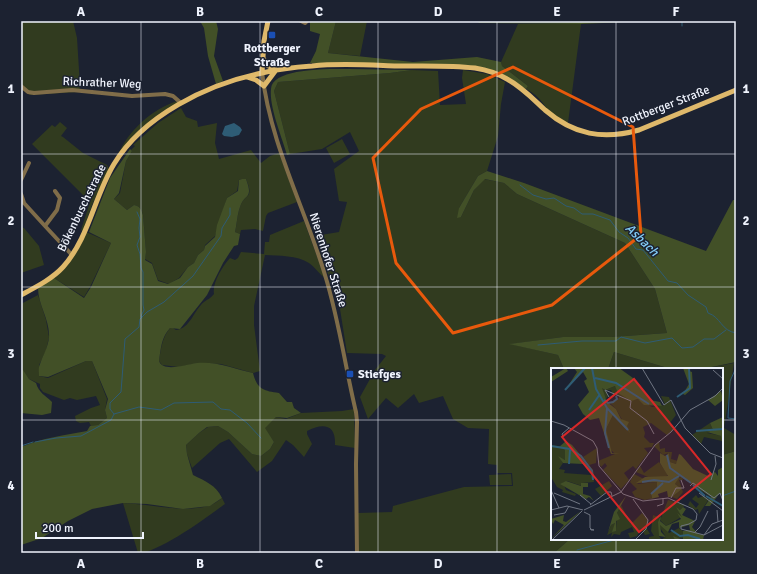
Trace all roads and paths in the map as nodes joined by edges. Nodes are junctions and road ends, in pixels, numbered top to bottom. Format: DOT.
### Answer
graph roads {
  1 [pos="268,21"];
  2 [pos="301,21"];
  3 [pos="307,21"];
  4 [pos="262,57"];
  5 [pos="276,70"];
  6 [pos="262,72"];
  7 [pos="246,77"];
  8 [pos="21,86"];
  9 [pos="264,86"];
  10 [pos="736,90"];
  11 [pos="181,103"];
  12 [pos="29,163"];
  13 [pos="21,180"];
  14 [pos="55,191"];
  15 [pos="21,194"];
  16 [pos="45,226"];
  17 [pos="72,255"];
  18 [pos="21,295"];
  19 [pos="357,553"];
  1 -- 4 [label="main road"];
  2 -- 3 [label="street"];
  4 -- 5 [label="main road"];
  4 -- 6 [label="main road"];
  5 -- 6 [label="main road, Rottberger Straße"];
  5 -- 9 [label="main road"];
  5 -- 10 [label="main road, Rottberger Straße"];
  6 -- 7 [label="main road, Bökenbuschstraße"];
  6 -- 9 [label="street, Nierenhofer Straße"];
  7 -- 9 [label="main road"];
  7 -- 11 [label="main road, Bökenbuschstraße"];
  8 -- 11 [label="street, Richrather Weg"];
  9 -- 19 [label="street, Nierenhofer Straße"];
  11 -- 17 [label="main road, Bökenbuschstraße"];
  12 -- 13 [label="street"];
  14 -- 16 [label="street"];
  15 -- 16 [label="street"];
  16 -- 17 [label="street"];
  17 -- 18 [label="main road, Bökenbuschstraße"];
}
